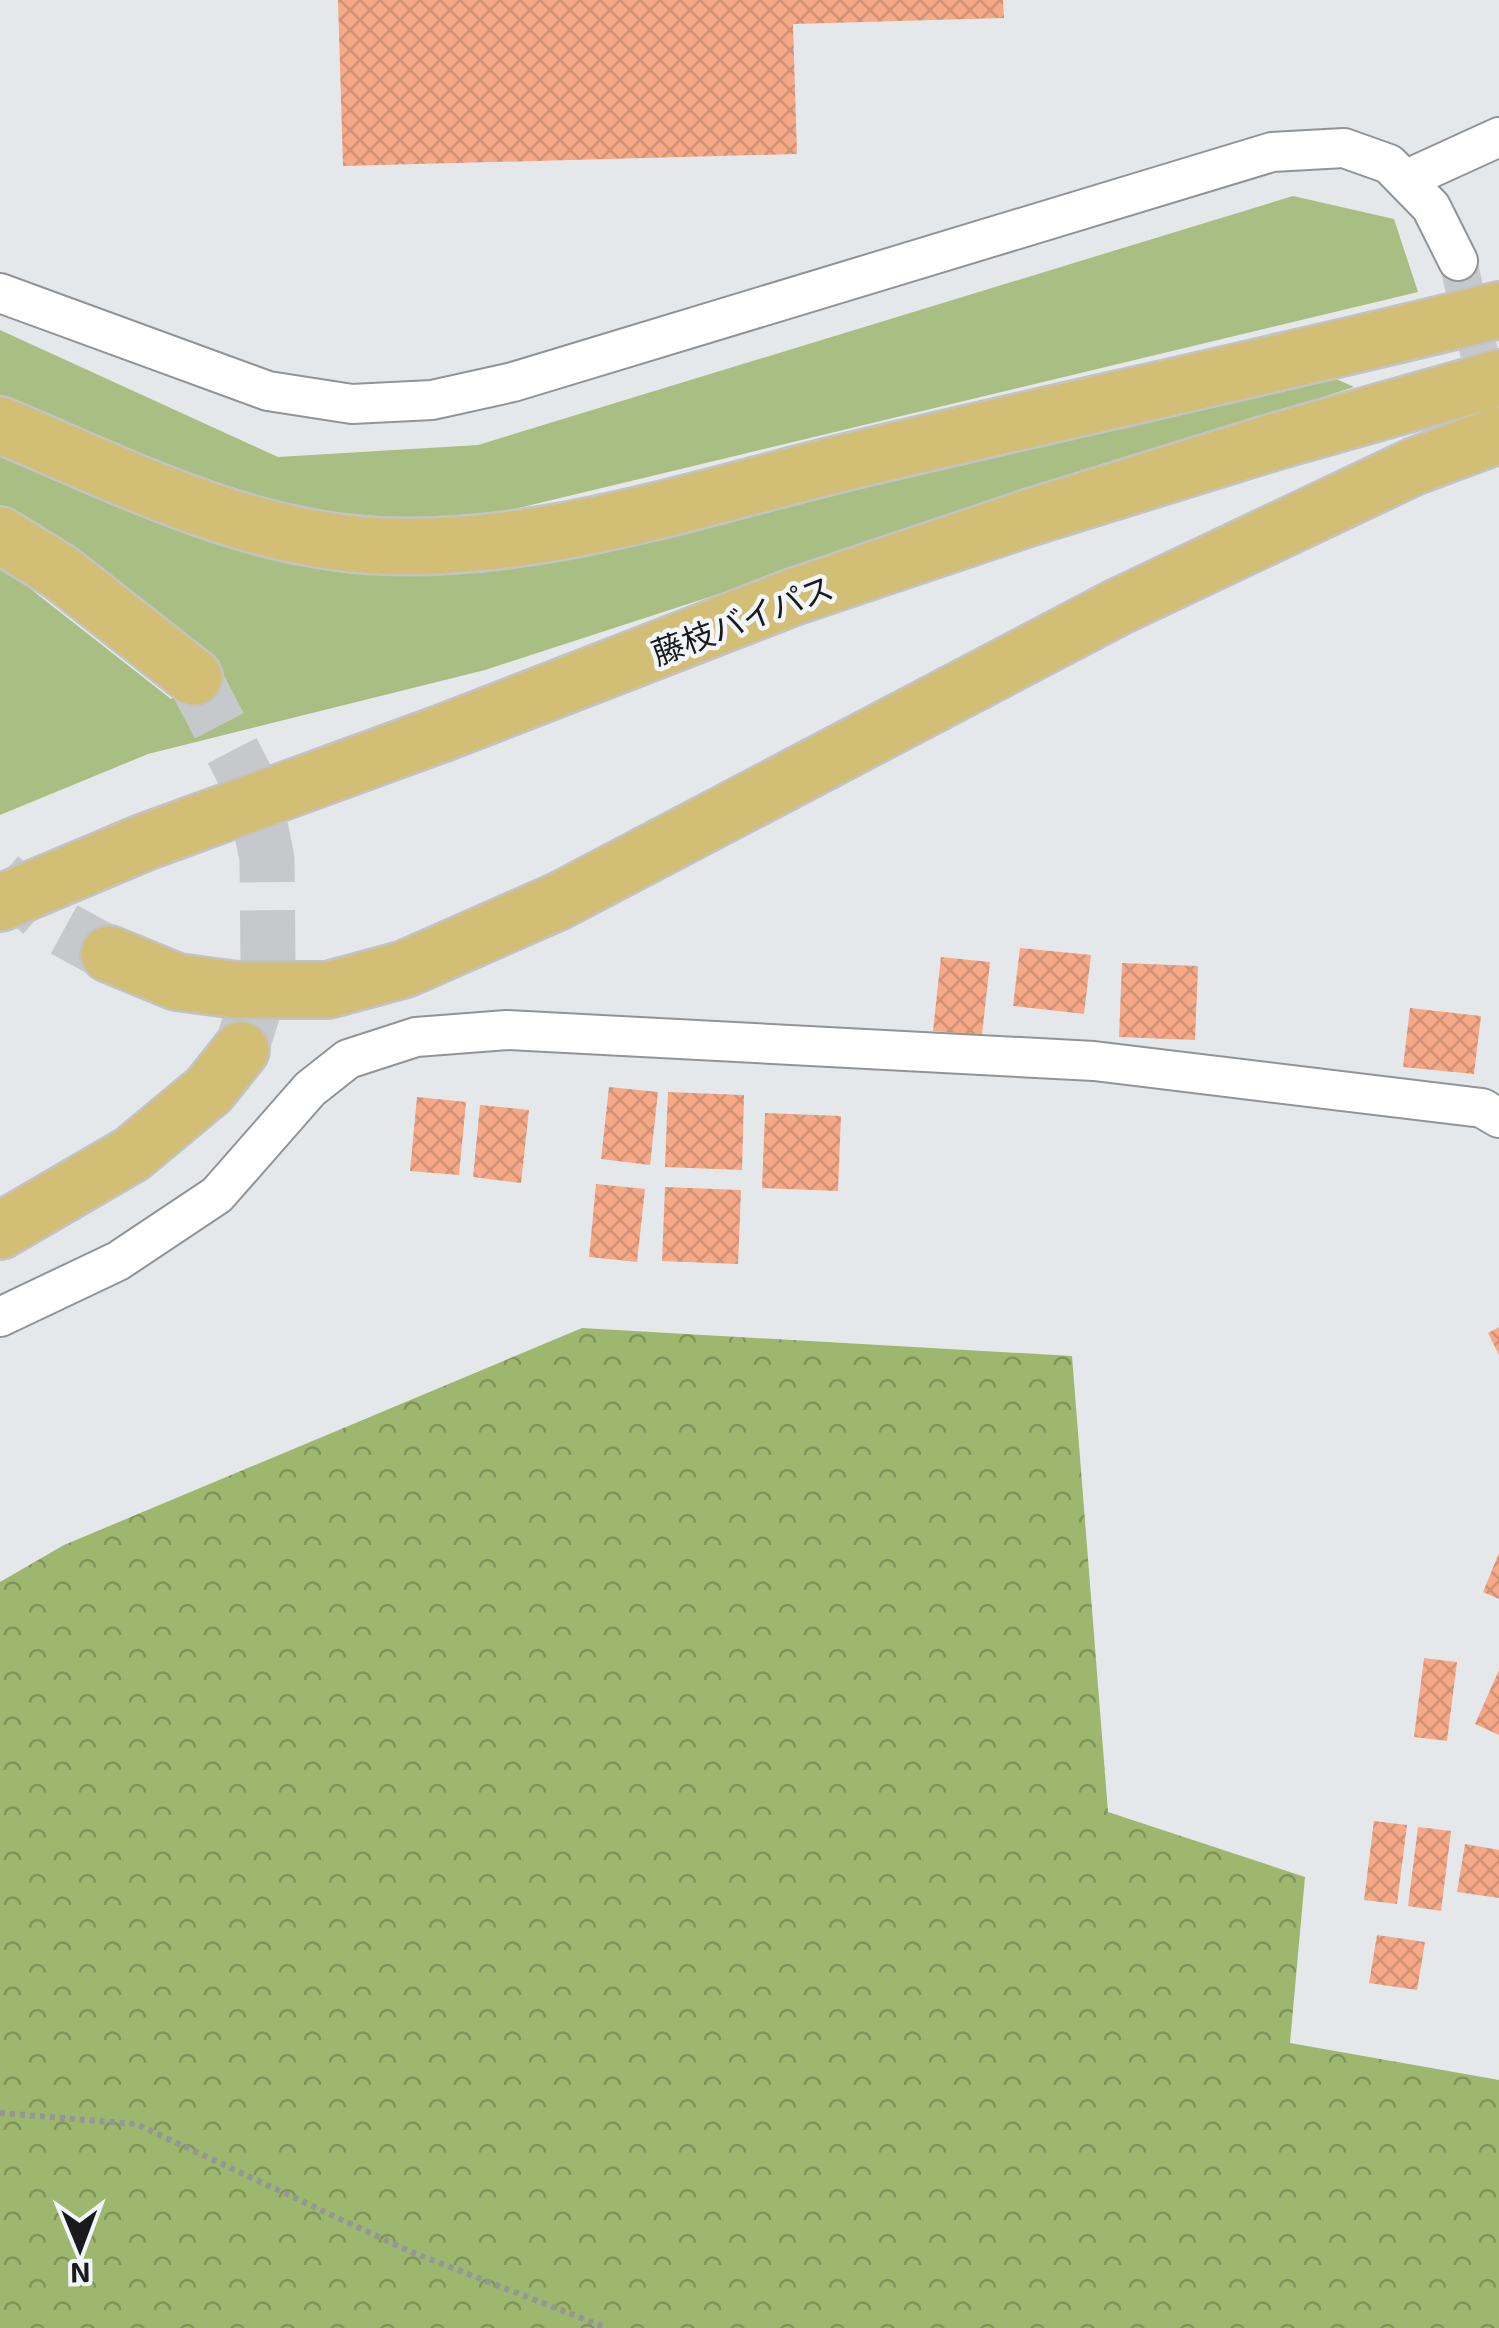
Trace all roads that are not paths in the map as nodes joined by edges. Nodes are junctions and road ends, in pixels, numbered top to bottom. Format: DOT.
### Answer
graph roads {
  1 [pos="1499,137"];
  2 [pos="1407,179"];
  3 [pos="1458,261"];
  4 [pos="0,293"];
  5 [pos="1499,310"];
  6 [pos="1499,378"];
  7 [pos="0,425"];
  8 [pos="1499,435"];
  9 [pos="0,535"];
  10 [pos="194,677"];
  11 [pos="0,903"];
  12 [pos="109,954"];
  13 [pos="241,1050"];
  14 [pos="1499,1118"];
  15 [pos="0,1231"];
  16 [pos="0,1317"];
  1 -- 2 [label="street"];
  2 -- 3 [label="street"];
  2 -- 4 [label="street"];
  5 -- 7 [label="highway"];
  6 -- 11 [label="highway, 藤枝バイパス"];
  8 -- 12 [label="highway"];
  9 -- 10 [label="highway"];
  13 -- 15 [label="highway"];
  14 -- 16 [label="street"];
}
